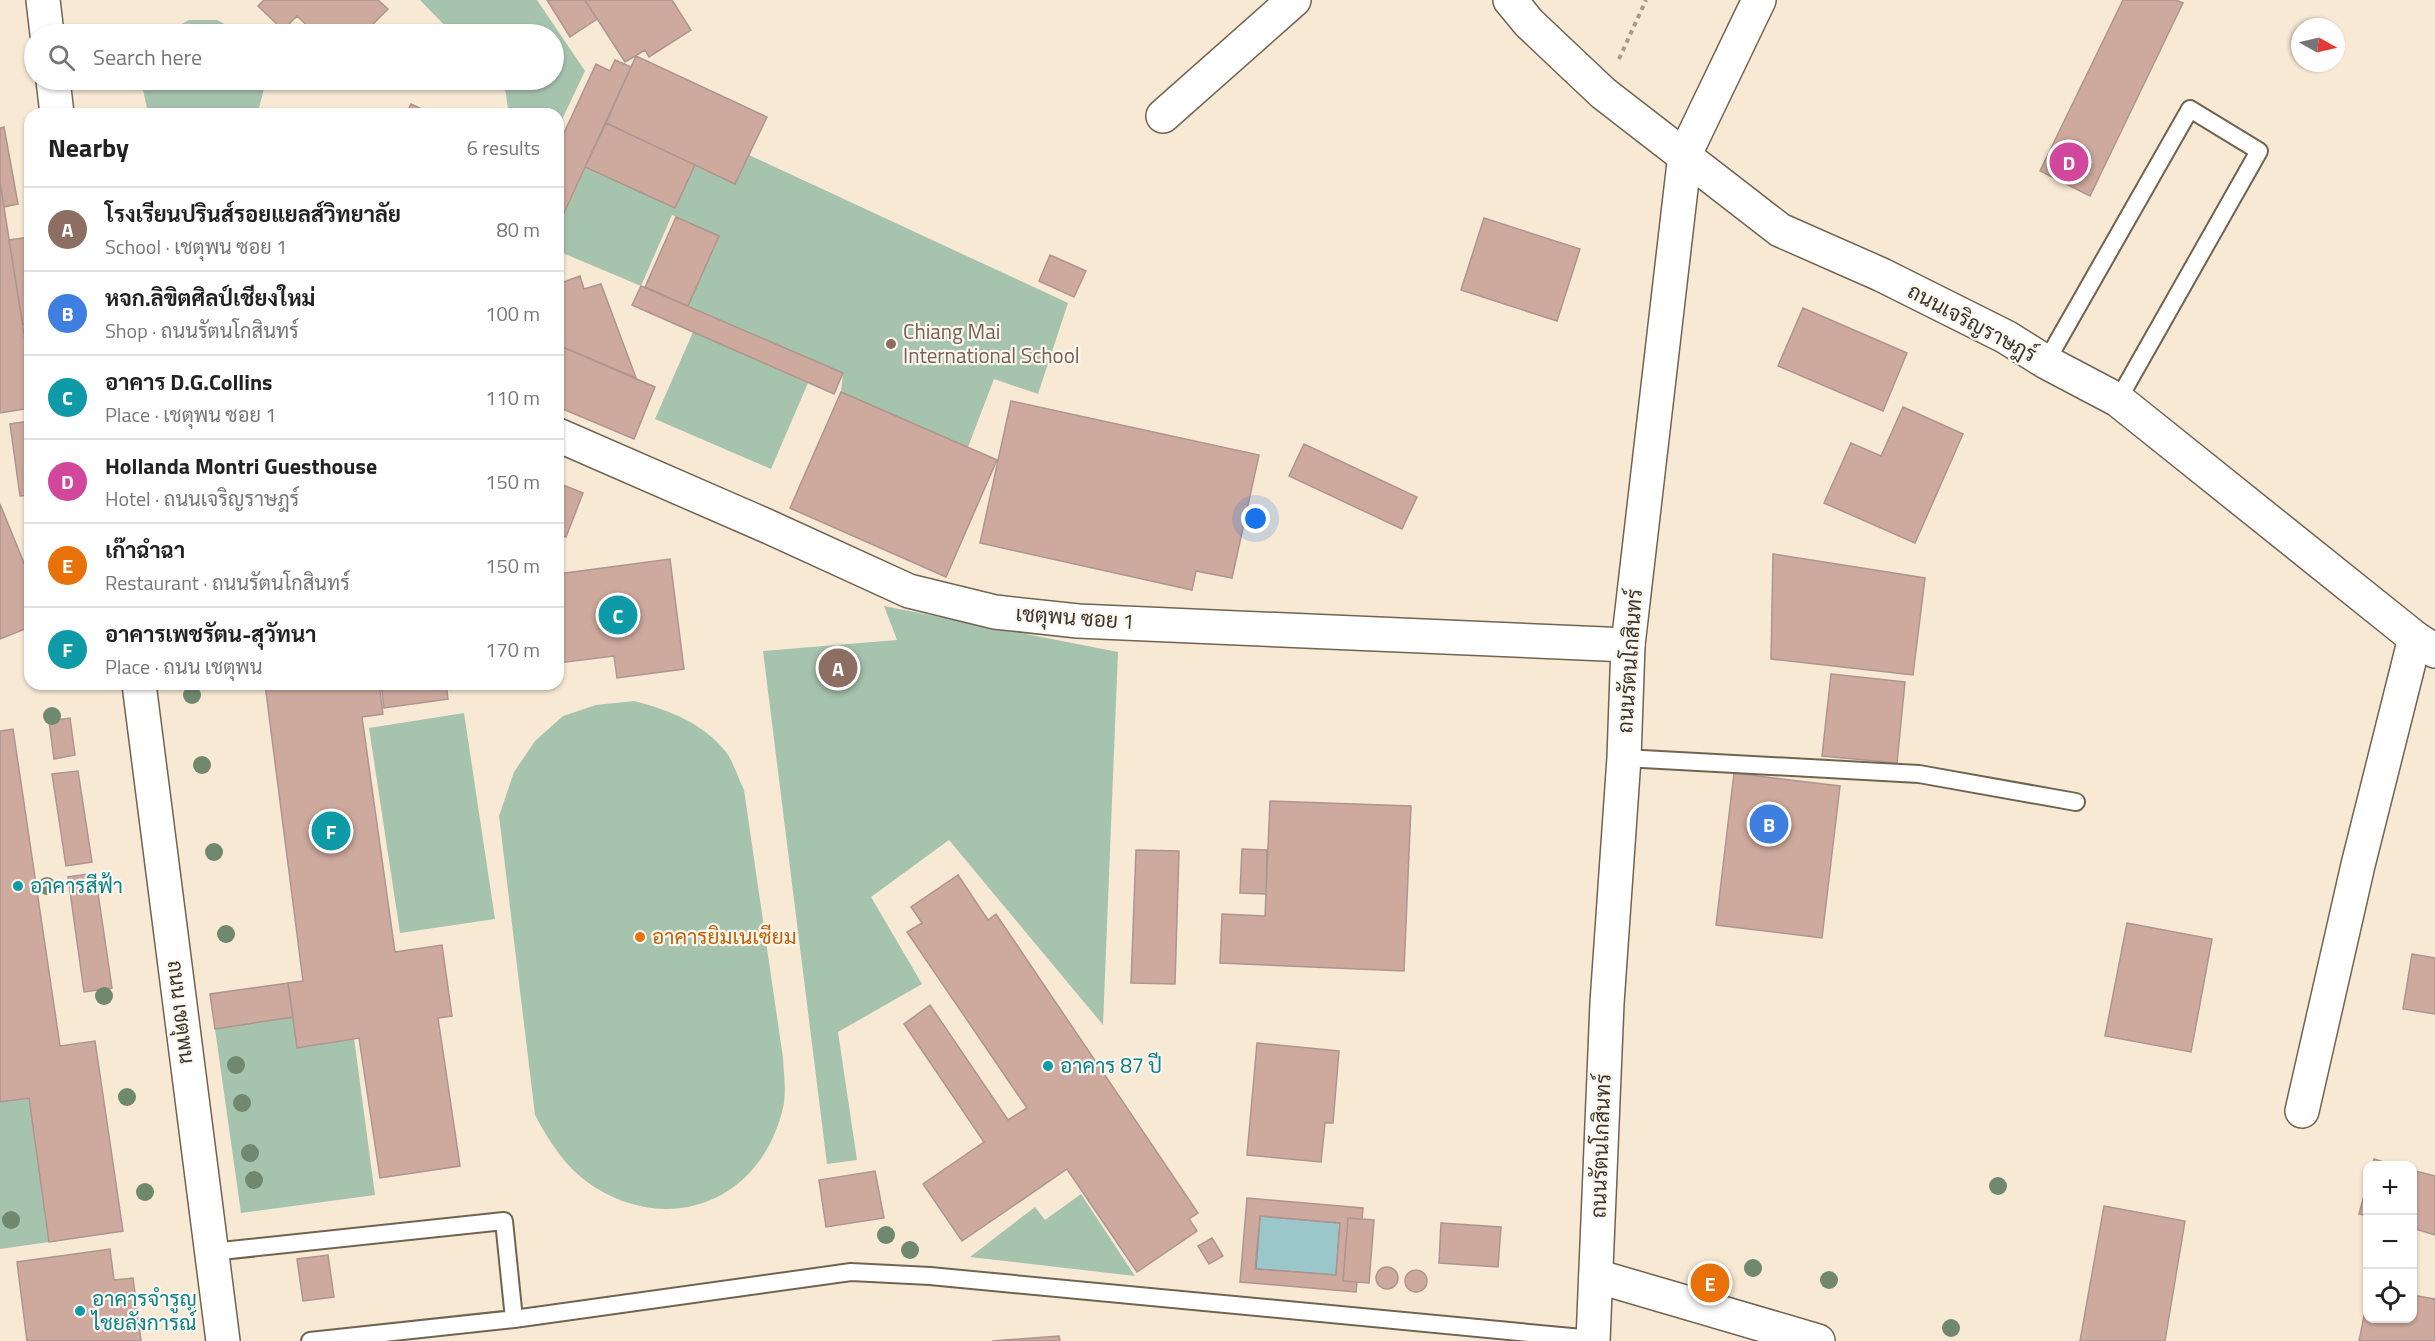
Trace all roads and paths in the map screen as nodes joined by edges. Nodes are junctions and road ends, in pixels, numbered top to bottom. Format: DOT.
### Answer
graph roads {
  1 [pos="42,0"];
  2 [pos="1294,0"];
  3 [pos="1510,0"];
  4 [pos="1646,0"];
  5 [pos="1759,0"];
  6 [pos="46,24"];
  7 [pos="54,90"];
  8 [pos="1603,93"];
  9 [pos="56,108"];
  10 [pos="1163,116"];
  11 [pos="1684,154"];
  12 [pos="2046,362"];
  13 [pos="2118,400"];
  14 [pos="564,438"];
  15 [pos="2425,644"];
  16 [pos="1628,645"];
  17 [pos="140,690"];
  18 [pos="1624,758"];
  19 [pos="2076,802"];
  20 [pos="2302,1111"];
  21 [pos="212,1252"];
  22 [pos="1596,1276"];
  23 [pos="514,1319"];
  24 [pos="1593,1340"];
  25 [pos="223,1341"];
  26 [pos="310,1341"];
  27 [pos="1818,1341"];
  1 -- 6 [label="street"];
  2 -- 10 [label="street"];
  3 -- 8 [label="street, ถนนเจริญราษฎร์"];
  4 -- 8 [label="path"];
  5 -- 11 [label="street, ถนนรัตนโกสินทร์"];
  7 -- 9 [label="street"];
  8 -- 11 [label="street, ถนนเจริญราษฎร์"];
  11 -- 12 [label="street, ถนนเจริญราษฎร์"];
  11 -- 16 [label="street, ถนนรัตนโกสินทร์"];
  12 -- 13 [label="street, ถนนเจริญราษฎร์"];
  12 -- 13 [label="lane"];
  13 -- 15 [label="street, ถนนเจริญราษฎร์"];
  14 -- 16 [label="street, เชตุพน ซอย 1"];
  15 -- 20 [label="street"];
  16 -- 18 [label="street, ถนนรัตนโกสินทร์"];
  17 -- 21 [label="street, ถนน เชตุพน"];
  18 -- 19 [label="lane"];
  18 -- 22 [label="street, ถนนรัตนโกสินทร์"];
  21 -- 23 [label="lane"];
  21 -- 25 [label="street, ถนน เชตุพน"];
  22 -- 24 [label="street, ถนนรัตนโกสินทร์"];
  22 -- 27 [label="street"];
  23 -- 24 [label="lane"];
  23 -- 26 [label="lane"];
}
